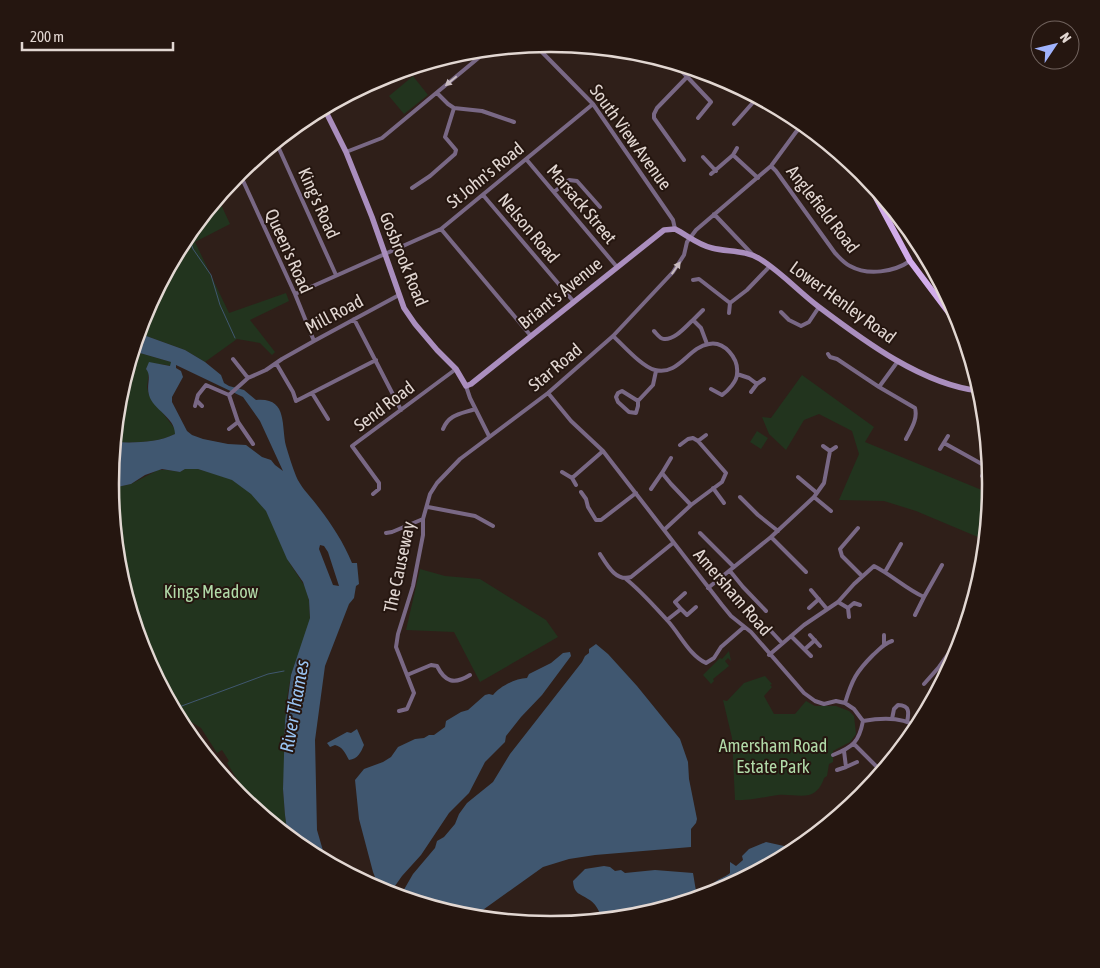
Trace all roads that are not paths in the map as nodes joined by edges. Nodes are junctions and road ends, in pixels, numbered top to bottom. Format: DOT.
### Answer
graph roads {
  1 [pos="542,52"];
  2 [pos="477,59"];
  3 [pos="685,74"];
  4 [pos="687,76"];
  5 [pos="437,93"];
  6 [pos="753,103"];
  7 [pos="593,104"];
  8 [pos="454,108"];
  9 [pos="327,114"];
  10 [pos="698,118"];
  11 [pos="514,122"];
  12 [pos="734,124"];
  13 [pos="797,131"];
  14 [pos="737,148"];
  15 [pos="279,149"];
  16 [pos="346,152"];
  17 [pos="687,152"];
  18 [pos="733,155"];
  19 [pos="702,157"];
  20 [pos="526,159"];
  21 [pos="771,166"];
  22 [pos="716,171"];
  23 [pos="421,173"];
  24 [pos="711,174"];
  25 [pos="758,178"];
  26 [pos="425,179"];
  27 [pos="243,181"];
  28 [pos="412,188"];
  29 [pos="554,192"];
  30 [pos="483,195"];
  31 [pos="600,207"];
  32 [pos="882,209"];
  33 [pos="714,214"];
  34 [pos="441,229"];
  35 [pos="675,229"];
  36 [pos="691,237"];
  37 [pos="386,254"];
  38 [pos="753,255"];
  39 [pos="910,261"];
  40 [pos="770,266"];
  41 [pos="617,267"];
  42 [pos="336,275"];
  43 [pos="693,280"];
  44 [pos="294,294"];
  45 [pos="399,295"];
  46 [pos="939,298"];
  47 [pos="574,302"];
  48 [pos="730,303"];
  49 [pos="819,307"];
  50 [pos="703,310"];
  51 [pos="780,312"];
  52 [pos="729,313"];
  53 [pos="354,319"];
  54 [pos="693,320"];
  55 [pos="654,331"];
  56 [pos="531,336"];
  57 [pos="613,336"];
  58 [pos="314,341"];
  59 [pos="707,344"];
  60 [pos="828,354"];
  61 [pos="233,359"];
  62 [pos="376,360"];
  63 [pos="898,361"];
  64 [pos="276,363"];
  65 [pos="456,369"];
  66 [pos="656,371"];
  67 [pos="737,374"];
  68 [pos="248,378"];
  69 [pos="764,379"];
  70 [pos="757,384"];
  71 [pos="466,386"];
  72 [pos="879,388"];
  73 [pos="711,389"];
  74 [pos="971,389"];
  75 [pos="312,392"];
  76 [pos="751,392"];
  77 [pos="548,393"];
  78 [pos="230,394"];
  79 [pos="197,401"];
  80 [pos="638,401"];
  81 [pos="195,406"];
  82 [pos="202,406"];
  83 [pos="475,409"];
  84 [pos="401,410"];
  85 [pos="328,419"];
  86 [pos="238,422"];
  87 [pos="229,429"];
  88 [pos="443,429"];
  89 [pos="706,435"];
  90 [pos="490,436"];
  91 [pos="948,436"];
  92 [pos="906,439"];
  93 [pos="698,441"];
  94 [pos="944,443"];
  95 [pos="253,444"];
  96 [pos="680,445"];
  97 [pos="823,446"];
  98 [pos="836,447"];
  99 [pos="940,449"];
  100 [pos="603,451"];
  101 [pos="830,451"];
  102 [pos="671,458"];
  103 [pos="981,462"];
  104 [pos="562,472"];
  105 [pos="662,473"];
  106 [pos="798,477"];
  107 [pos="572,478"];
  108 [pos="576,485"];
  109 [pos="713,488"];
  110 [pos="651,489"];
  111 [pos="581,492"];
  112 [pos="817,493"];
  113 [pos="373,494"];
  114 [pos="636,494"];
  115 [pos="740,497"];
  116 [pos="814,497"];
  117 [pos="724,503"];
  118 [pos="691,505"];
  119 [pos="428,507"];
  120 [pos="831,511"];
  121 [pos="424,519"];
  122 [pos="493,526"];
  123 [pos="858,528"];
  124 [pos="664,530"];
  125 [pos="778,531"];
  126 [pos="700,532"];
  127 [pos="386,533"];
  128 [pos="770,537"];
  129 [pos="673,543"];
  130 [pos="901,544"];
  131 [pos="600,554"];
  132 [pos="942,565"];
  133 [pos="734,567"];
  134 [pos="730,571"];
  135 [pos="806,572"];
  136 [pos="885,572"];
  137 [pos="862,576"];
  138 [pos="626,579"];
  139 [pos="708,588"];
  140 [pos="812,590"];
  141 [pos="685,593"];
  142 [pos="924,597"];
  143 [pos="819,599"];
  144 [pos="838,602"];
  145 [pos="860,605"];
  146 [pos="696,607"];
  147 [pos="808,608"];
  148 [pos="848,608"];
  149 [pos="681,609"];
  150 [pos="828,609"];
  151 [pos="766,611"];
  152 [pos="915,615"];
  153 [pos="849,617"];
  154 [pos="667,620"];
  155 [pos="744,627"];
  156 [pos="770,630"];
  157 [pos="810,635"];
  158 [pos="884,635"];
  159 [pos="791,636"];
  160 [pos="815,640"];
  161 [pos="892,641"];
  162 [pos="782,643"];
  163 [pos="884,644"];
  164 [pos="820,646"];
  165 [pos="805,649"];
  166 [pos="769,655"];
  167 [pos="811,656"];
  168 [pos="944,660"];
  169 [pos="407,675"];
  170 [pos="470,675"];
  171 [pos="924,684"];
  172 [pos="845,703"];
  173 [pos="400,711"];
  174 [pos="892,719"];
  175 [pos="862,721"];
  176 [pos="907,722"];
  177 [pos="854,744"];
  178 [pos="844,751"];
  179 [pos="833,755"];
  180 [pos="857,762"];
  181 [pos="846,767"];
  182 [pos="876,767"];
  183 [pos="837,770"];
  1 -- 7 [label="street, South View Avenue"];
  2 -- 5 [label="street, one-way"];
  3 -- 4 [label="street"];
  4 -- 10 [label="street"];
  4 -- 17 [label="street"];
  5 -- 8 [label="street"];
  5 -- 16 [label="street"];
  6 -- 12 [label="street"];
  7 -- 20 [label="street, St John's Road"];
  7 -- 35 [label="street, South View Avenue"];
  8 -- 11 [label="street"];
  8 -- 26 [label="street"];
  9 -- 16 [label="main road, Gosbrook Road"];
  13 -- 21 [label="street"];
  14 -- 18 [label="street"];
  15 -- 42 [label="street, King's Road"];
  16 -- 37 [label="main road, Gosbrook Road"];
  18 -- 22 [label="street"];
  18 -- 25 [label="street"];
  19 -- 22 [label="street"];
  20 -- 29 [label="street, Marsack Street"];
  20 -- 30 [label="street, St John's Road"];
  21 -- 25 [label="street"];
  21 -- 39 [label="street, Anglefield Road"];
  22 -- 24 [label="street"];
  23 -- 26 [label="street"];
  25 -- 33 [label="street"];
  26 -- 28 [label="street"];
  27 -- 44 [label="street, Queen's Road"];
  29 -- 31 [label="street"];
  29 -- 41 [label="street, Marsack Street"];
  30 -- 34 [label="street, St John's Road"];
  30 -- 47 [label="street, Nelson Road"];
  32 -- 39 [label="main road"];
  33 -- 36 [label="street"];
  33 -- 38 [label="street"];
  34 -- 37 [label="street, St John's Road"];
  34 -- 56 [label="street"];
  35 -- 36 [label="main road, Lower Henley Road"];
  35 -- 41 [label="main road, Briant's Avenue"];
  36 -- 38 [label="main road, Lower Henley Road"];
  57 -- 36 [label="street, Star Road, one-way"];
  37 -- 42 [label="street, St John's Road"];
  37 -- 45 [label="main road, Gosbrook Road"];
  38 -- 40 [label="main road, Lower Henley Road"];
  39 -- 46 [label="main road"];
  40 -- 48 [label="street"];
  40 -- 49 [label="main road, Lower Henley Road"];
  41 -- 47 [label="main road, Briant's Avenue"];
  42 -- 44 [label="street, St John's Road"];
  43 -- 48 [label="street"];
  44 -- 58 [label="street, Queen's Road"];
  45 -- 53 [label="street, Mill Road"];
  45 -- 65 [label="main road, Gosbrook Road"];
  47 -- 56 [label="main road, Briant's Avenue"];
  48 -- 52 [label="street"];
  49 -- 51 [label="street"];
  49 -- 63 [label="main road, Lower Henley Road"];
  50 -- 54 [label="street"];
  53 -- 58 [label="street, Mill Road"];
  53 -- 62 [label="street"];
  54 -- 55 [label="street"];
  54 -- 59 [label="street"];
  56 -- 71 [label="main road, Briant's Avenue"];
  57 -- 66 [label="street"];
  57 -- 77 [label="street, Star Road"];
  58 -- 64 [label="street, Mill Road"];
  59 -- 66 [label="street"];
  59 -- 67 [label="street"];
  60 -- 72 [label="street"];
  61 -- 68 [label="street"];
  62 -- 75 [label="street"];
  62 -- 84 [label="street"];
  63 -- 72 [label="street"];
  63 -- 74 [label="main road, Lower Henley Road"];
  64 -- 68 [label="street, Mill Road"];
  64 -- 75 [label="street"];
  65 -- 71 [label="main road, Gosbrook Road"];
  65 -- 84 [label="street, Send Road"];
  66 -- 80 [label="street"];
  67 -- 70 [label="street"];
  67 -- 73 [label="street"];
  68 -- 78 [label="street, Mill Road"];
  69 -- 70 [label="street"];
  70 -- 76 [label="street"];
  71 -- 83 [label="street, Gosbrook Road"];
  72 -- 92 [label="street"];
  75 -- 85 [label="street"];
  77 -- 90 [label="street, Star Road"];
  77 -- 100 [label="street, Amersham Road"];
  78 -- 79 [label="street"];
  78 -- 86 [label="street"];
  79 -- 81 [label="street"];
  79 -- 82 [label="street"];
  80 -- 80 [label="street"];
  83 -- 88 [label="street"];
  83 -- 90 [label="street, Gosbrook Road"];
  84 -- 113 [label="street, Send Road"];
  86 -- 87 [label="street"];
  86 -- 95 [label="street"];
  89 -- 93 [label="street"];
  90 -- 119 [label="street, Star Road"];
  91 -- 94 [label="street"];
  93 -- 96 [label="street"];
  93 -- 109 [label="street"];
  94 -- 99 [label="street"];
  94 -- 103 [label="street"];
  97 -- 101 [label="street"];
  98 -- 101 [label="street"];
  100 -- 107 [label="street"];
  100 -- 114 [label="street, Amersham Road"];
  101 -- 112 [label="street"];
  102 -- 105 [label="street"];
  104 -- 107 [label="street"];
  105 -- 110 [label="street"];
  105 -- 118 [label="street"];
  106 -- 112 [label="street"];
  107 -- 108 [label="street"];
  109 -- 117 [label="street"];
  109 -- 118 [label="street"];
  111 -- 114 [label="street"];
  112 -- 116 [label="street"];
  114 -- 124 [label="street, Amersham Road"];
  115 -- 125 [label="street"];
  116 -- 120 [label="street"];
  116 -- 125 [label="street"];
  118 -- 124 [label="street"];
  119 -- 121 [label="street, The Causeway"];
  119 -- 122 [label="street"];
  121 -- 127 [label="street"];
  121 -- 169 [label="street, The Causeway"];
  123 -- 137 [label="street"];
  124 -- 129 [label="street, Amersham Road"];
  125 -- 128 [label="street"];
  126 -- 133 [label="street"];
  128 -- 133 [label="street"];
  128 -- 135 [label="street"];
  129 -- 138 [label="street"];
  129 -- 139 [label="street, Amersham Road"];
  130 -- 136 [label="street"];
  131 -- 138 [label="street"];
  132 -- 142 [label="street"];
  133 -- 134 [label="street"];
  134 -- 139 [label="street"];
  134 -- 151 [label="street"];
  136 -- 137 [label="street"];
  136 -- 142 [label="street"];
  137 -- 144 [label="street"];
  138 -- 154 [label="street"];
  139 -- 155 [label="street, Amersham Road"];
  140 -- 143 [label="street"];
  141 -- 149 [label="street"];
  142 -- 152 [label="street"];
  143 -- 147 [label="street"];
  143 -- 150 [label="street"];
  144 -- 148 [label="street"];
  144 -- 150 [label="street"];
  145 -- 148 [label="street"];
  146 -- 149 [label="street"];
  148 -- 153 [label="street"];
  149 -- 154 [label="street"];
  150 -- 159 [label="street"];
  154 -- 155 [label="street"];
  155 -- 166 [label="street, Amersham Road"];
  156 -- 162 [label="street"];
  157 -- 160 [label="street"];
  158 -- 163 [label="street"];
  159 -- 162 [label="street"];
  159 -- 165 [label="street"];
  160 -- 164 [label="street"];
  160 -- 165 [label="street"];
  161 -- 163 [label="street"];
  162 -- 166 [label="street"];
  163 -- 172 [label="street"];
  165 -- 167 [label="street"];
  166 -- 172 [label="street, Amersham Road"];
  168 -- 171 [label="street"];
  169 -- 170 [label="street"];
  169 -- 173 [label="street"];
  172 -- 175 [label="street"];
  174 -- 175 [label="street"];
  174 -- 176 [label="street"];
  174 -- 176 [label="street"];
  175 -- 177 [label="street"];
  177 -- 178 [label="street"];
  177 -- 182 [label="street"];
  178 -- 179 [label="street"];
  178 -- 181 [label="street"];
  180 -- 181 [label="street"];
  181 -- 183 [label="street"];
}
